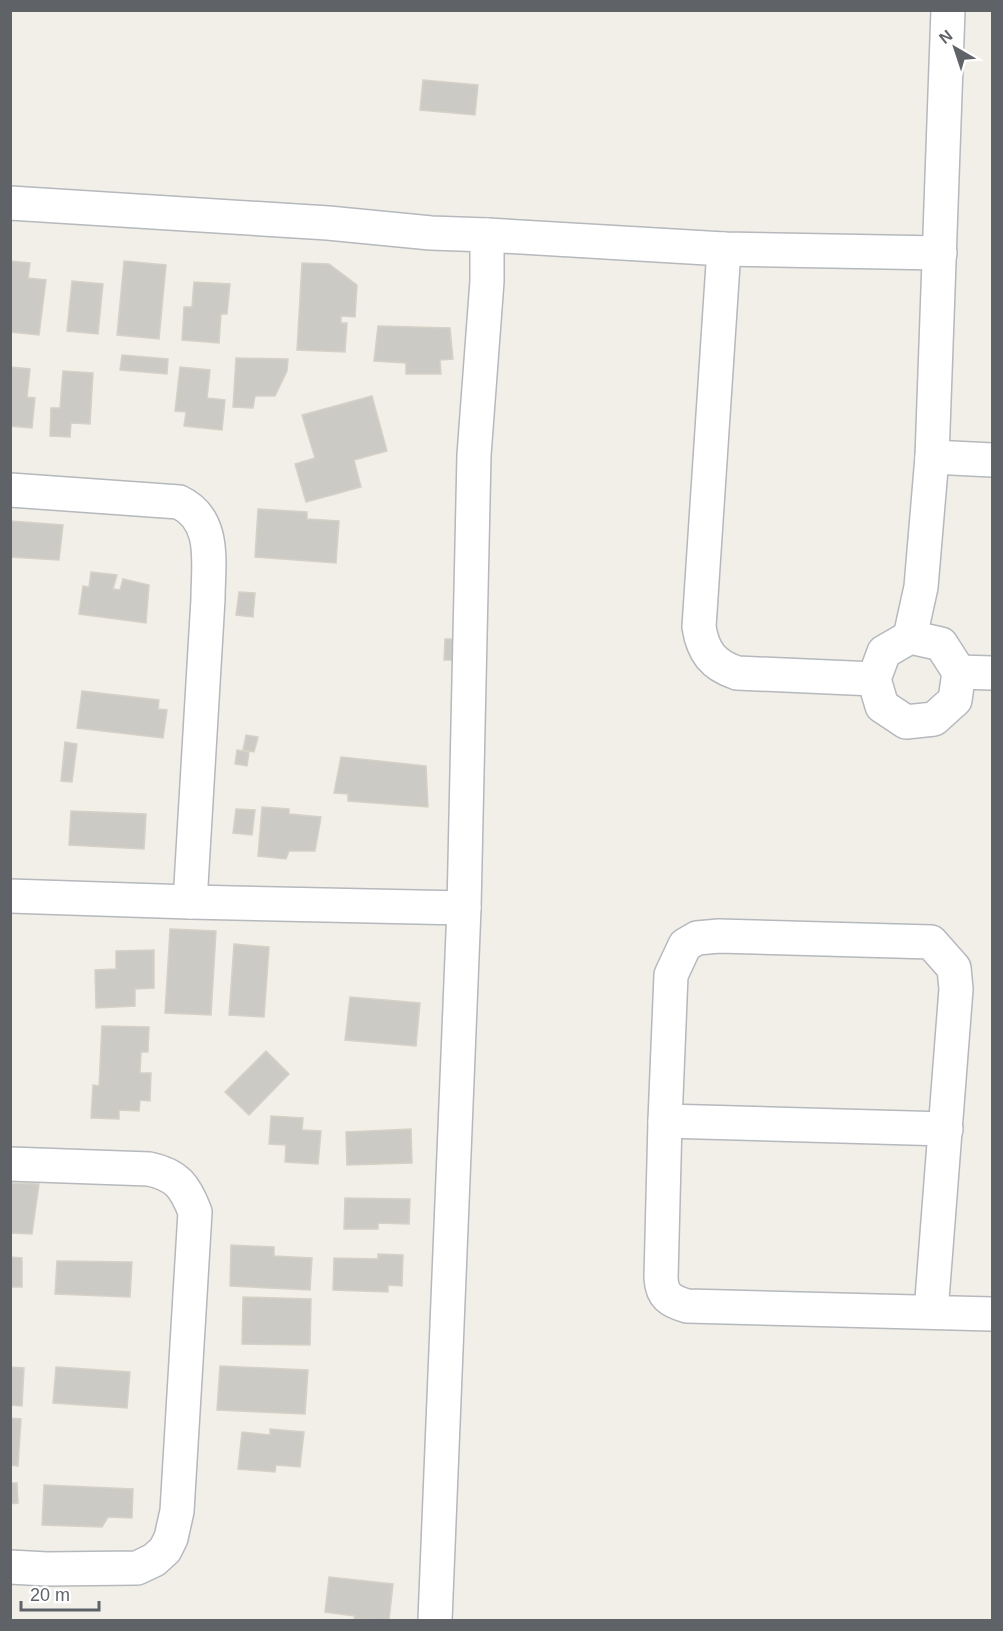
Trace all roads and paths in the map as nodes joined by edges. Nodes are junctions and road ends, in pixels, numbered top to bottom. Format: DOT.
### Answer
graph roads {
  1 [pos="948,10"];
  2 [pos="10,203"];
  3 [pos="487,235"];
  4 [pos="724,249"];
  5 [pos="940,253"];
  6 [pos="932,457"];
  7 [pos="993,460"];
  8 [pos="10,490"];
  9 [pos="909,638"];
  10 [pos="959,672"];
  11 [pos="993,673"];
  12 [pos="874,679"];
  13 [pos="10,896"];
  14 [pos="190,902"];
  15 [pos="464,908"];
  16 [pos="665,1120"];
  17 [pos="946,1129"];
  18 [pos="10,1164"];
  19 [pos="931,1312"];
  20 [pos="993,1314"];
  21 [pos="10,1567"];
  22 [pos="435,1620"];
  1 -- 5 [label="street"];
  2 -- 3 [label="street"];
  3 -- 4 [label="street"];
  3 -- 15 [label="street"];
  4 -- 5 [label="street"];
  4 -- 12 [label="street"];
  5 -- 6 [label="street"];
  6 -- 7 [label="street"];
  6 -- 9 [label="street"];
  8 -- 14 [label="street"];
  9 -- 10 [label="street"];
  9 -- 12 [label="street"];
  10 -- 11 [label="street"];
  10 -- 12 [label="street"];
  13 -- 14 [label="street"];
  14 -- 15 [label="street"];
  15 -- 22 [label="street"];
  16 -- 17 [label="street"];
  16 -- 17 [label="street"];
  16 -- 19 [label="street"];
  17 -- 19 [label="street"];
  18 -- 21 [label="street"];
  19 -- 20 [label="street"];
}
